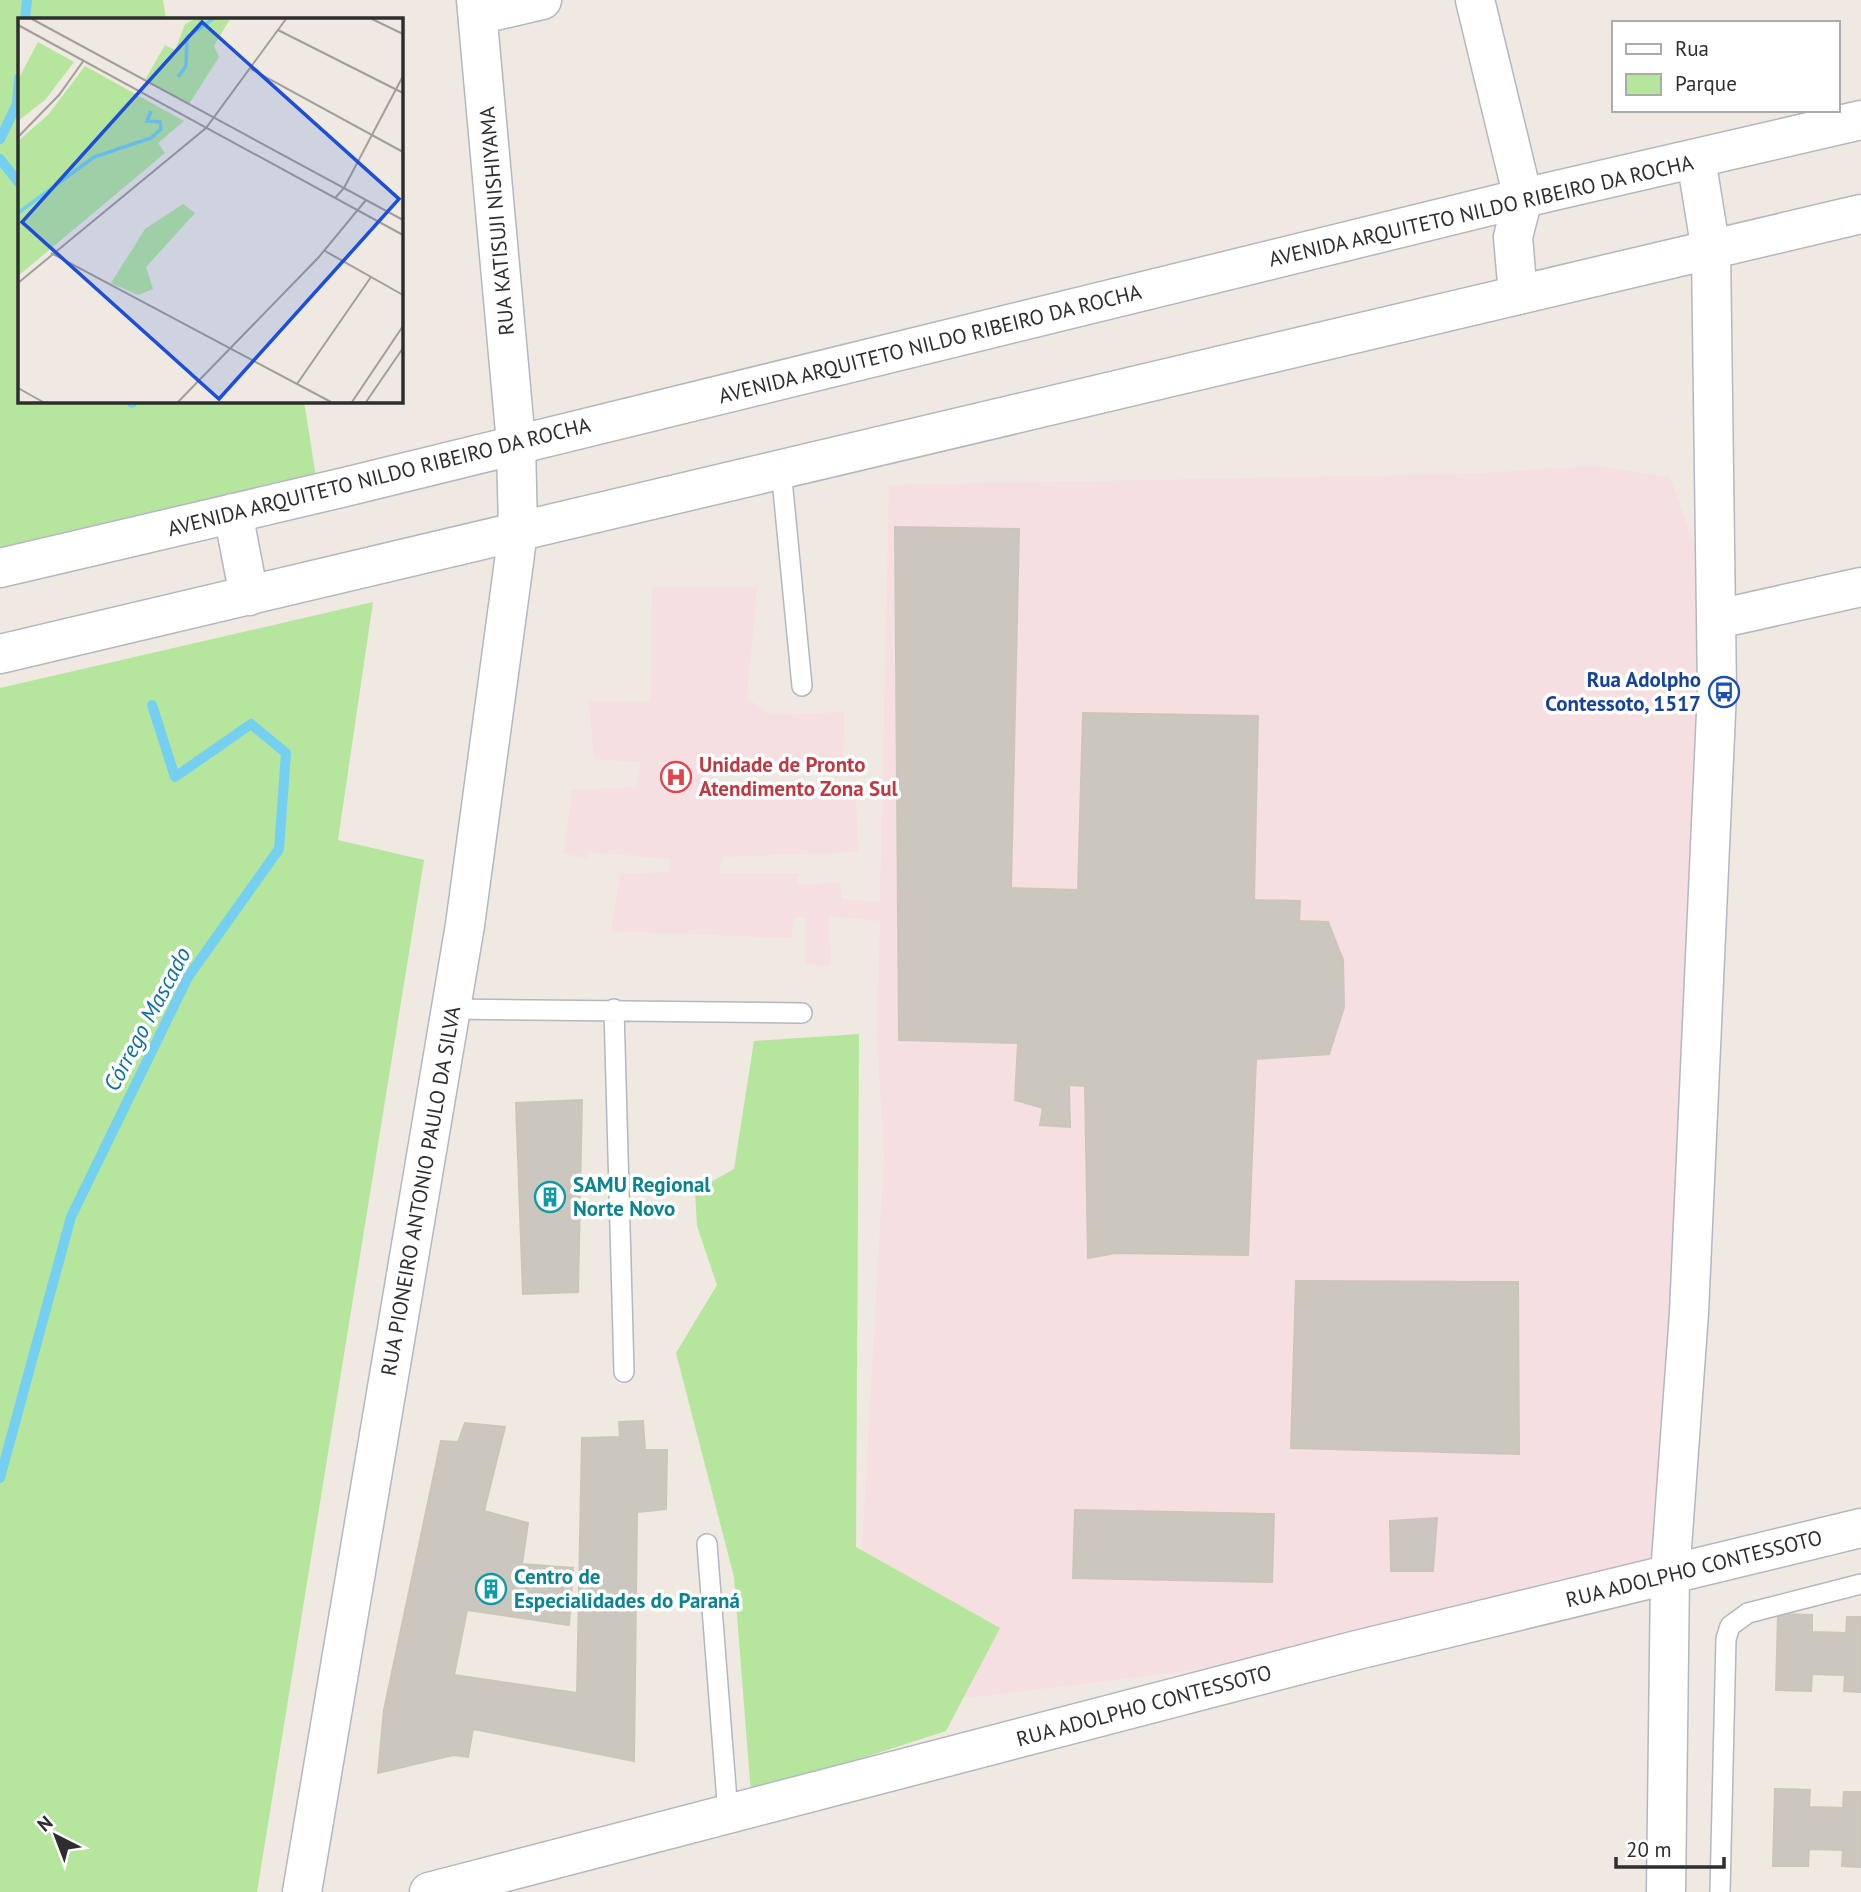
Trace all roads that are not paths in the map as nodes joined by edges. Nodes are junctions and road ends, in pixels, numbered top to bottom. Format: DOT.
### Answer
graph roads {
  1 [pos="542,0"];
  2 [pos="1475,0"];
  3 [pos="477,8"];
  4 [pos="1861,120"];
  5 [pos="1696,159"];
  6 [pos="1523,198"];
  7 [pos="1861,214"];
  8 [pos="1711,251"];
  9 [pos="1518,295"];
  10 [pos="516,443"];
  11 [pos="781,469"];
  12 [pos="518,486"];
  13 [pos="233,513"];
  14 [pos="518,532"];
  15 [pos="0,568"];
  16 [pos="1861,587"];
  17 [pos="248,596"];
  18 [pos="1718,619"];
  19 [pos="0,654"];
  20 [pos="802,687"];
  21 [pos="452,1009"];
  22 [pos="614,1009"];
  23 [pos="802,1013"];
  24 [pos="624,1372"];
  25 [pos="1861,1528"];
  26 [pos="707,1544"];
  27 [pos="1670,1576"];
  28 [pos="1861,1584"];
  29 [pos="729,1814"];
  30 [pos="302,1892"];
  31 [pos="429,1892"];
  32 [pos="1666,1892"];
  33 [pos="1720,1892"];
  1 -- 3 [label="street"];
  2 -- 6 [label="street"];
  3 -- 10 [label="street, RUA KATISUJI NISHIYAMA"];
  4 -- 5 [label="street, AVENIDA ARQUITETO NILDO RIBEIRO DA ROCHA"];
  5 -- 6 [label="street, AVENIDA ARQUITETO NILDO RIBEIRO DA ROCHA"];
  5 -- 8 [label="street"];
  6 -- 9 [label="street"];
  6 -- 10 [label="street, AVENIDA ARQUITETO NILDO RIBEIRO DA ROCHA"];
  7 -- 8 [label="street"];
  8 -- 9 [label="street"];
  8 -- 18 [label="street"];
  9 -- 11 [label="street"];
  10 -- 12 [label="street, RUA KATISUJI NISHIYAMA"];
  10 -- 13 [label="street, AVENIDA ARQUITETO NILDO RIBEIRO DA ROCHA"];
  11 -- 14 [label="street"];
  11 -- 20 [label="lane"];
  12 -- 14 [label="street, RUA PIONEIRO ANTONIO PAULO DA SILVA"];
  13 -- 15 [label="street, AVENIDA ARQUITETO NILDO RIBEIRO DA ROCHA"];
  13 -- 17 [label="street"];
  14 -- 17 [label="street"];
  14 -- 21 [label="street, RUA PIONEIRO ANTONIO PAULO DA SILVA"];
  16 -- 18 [label="street"];
  17 -- 19 [label="street"];
  18 -- 27 [label="street"];
  21 -- 22 [label="lane"];
  21 -- 30 [label="street, RUA PIONEIRO ANTONIO PAULO DA SILVA"];
  22 -- 23 [label="lane"];
  22 -- 24 [label="lane"];
  25 -- 27 [label="street, RUA ADOLPHO CONTESSOTO"];
  26 -- 29 [label="lane"];
  27 -- 29 [label="street, RUA ADOLPHO CONTESSOTO"];
  27 -- 32 [label="street"];
  28 -- 33 [label="lane"];
  29 -- 31 [label="street, RUA ADOLPHO CONTESSOTO"];
}
